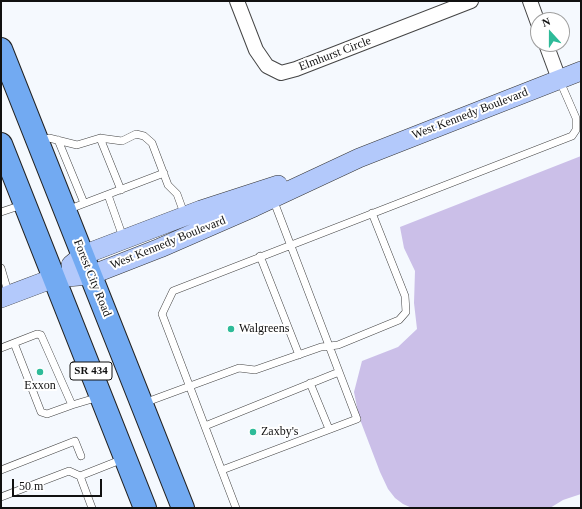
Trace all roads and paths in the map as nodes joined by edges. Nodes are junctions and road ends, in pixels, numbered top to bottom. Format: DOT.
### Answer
graph roads {
  1 [pos="237,1"];
  2 [pos="471,1"];
  3 [pos="530,1"];
  4 [pos="534,12"];
  5 [pos="1,49"];
  6 [pos="549,52"];
  7 [pos="581,71"];
  8 [pos="559,79"];
  9 [pos="100,138"];
  10 [pos="48,141"];
  11 [pos="1,144"];
  12 [pos="359,158"];
  13 [pos="164,173"];
  14 [pos="120,190"];
  15 [pos="108,195"];
  16 [pos="273,198"];
  17 [pos="25,204"];
  18 [pos="75,207"];
  19 [pos="1,212"];
  20 [pos="372,213"];
  21 [pos="185,216"];
  22 [pos="124,240"];
  23 [pos="290,244"];
  24 [pos="260,256"];
  25 [pos="87,265"];
  26 [pos="1,268"];
  27 [pos="54,278"];
  28 [pos="5,296"];
  29 [pos="14,343"];
  30 [pos="330,346"];
  31 [pos="1,348"];
  32 [pos="299,355"];
  33 [pos="339,372"];
  34 [pos="310,384"];
  35 [pos="190,386"];
  36 [pos="101,396"];
  37 [pos="142,404"];
  38 [pos="72,405"];
  39 [pos="205,426"];
  40 [pos="329,430"];
  41 [pos="81,456"];
  42 [pos="126,458"];
  43 [pos="1,470"];
  44 [pos="222,470"];
  45 [pos="80,476"];
  46 [pos="1,497"];
  47 [pos="92,508"];
  48 [pos="145,508"];
  49 [pos="183,508"];
  50 [pos="236,508"];
  1 -- 2 [label="street, Elmhurst Circle"];
  3 -- 4 [label="street"];
  5 -- 10 [label="main road, Forest City Road / SR 434"];
  6 -- 8 [label="street"];
  7 -- 8 [label="main road, West Kennedy Boulevard"];
  8 -- 12 [label="main road, West Kennedy Boulevard"];
  8 -- 20 [label="lane"];
  9 -- 10 [label="lane"];
  9 -- 13 [label="lane"];
  9 -- 14 [label="lane"];
  10 -- 18 [label="main road, Forest City Road / SR 434"];
  11 -- 17 [label="main road, SR 434"];
  12 -- 16 [label="main road, West Kennedy Boulevard"];
  12 -- 21 [label="main road, West Kennedy Boulevard"];
  13 -- 14 [label="lane"];
  13 -- 21 [label="lane"];
  14 -- 15 [label="lane"];
  15 -- 18 [label="lane"];
  15 -- 22 [label="lane"];
  16 -- 23 [label="lane"];
  16 -- 25 [label="main road, West Kennedy Boulevard"];
  17 -- 19 [label="lane"];
  17 -- 27 [label="main road, SR 434"];
  18 -- 25 [label="main road, Forest City Road / SR 434"];
  20 -- 23 [label="lane"];
  20 -- 30 [label="lane"];
  21 -- 22 [label="main road, West Kennedy Boulevard"];
  22 -- 25 [label="main road, West Kennedy Boulevard"];
  23 -- 24 [label="lane"];
  23 -- 30 [label="lane"];
  24 -- 32 [label="lane"];
  24 -- 35 [label="lane"];
  25 -- 27 [label="main road, West Kennedy Boulevard"];
  25 -- 37 [label="main road, Forest City Road / SR 434"];
  26 -- 28 [label="lane"];
  27 -- 28 [label="main road, West Kennedy Boulevard"];
  27 -- 36 [label="main road, SR 434"];
  29 -- 31 [label="lane"];
  29 -- 38 [label="lane"];
  29 -- 38 [label="lane"];
  30 -- 32 [label="lane"];
  30 -- 33 [label="lane"];
  32 -- 35 [label="lane"];
  33 -- 34 [label="lane"];
  33 -- 40 [label="lane"];
  34 -- 39 [label="lane"];
  34 -- 40 [label="lane"];
  35 -- 37 [label="lane"];
  35 -- 39 [label="lane"];
  36 -- 38 [label="lane"];
  36 -- 42 [label="main road, SR 434"];
  37 -- 49 [label="main road, Forest City Road / SR 434"];
  39 -- 44 [label="lane"];
  40 -- 44 [label="lane"];
  41 -- 43 [label="lane"];
  42 -- 45 [label="lane"];
  42 -- 48 [label="main road, SR 434"];
  44 -- 50 [label="lane"];
  45 -- 46 [label="lane"];
  45 -- 47 [label="lane"];
}
